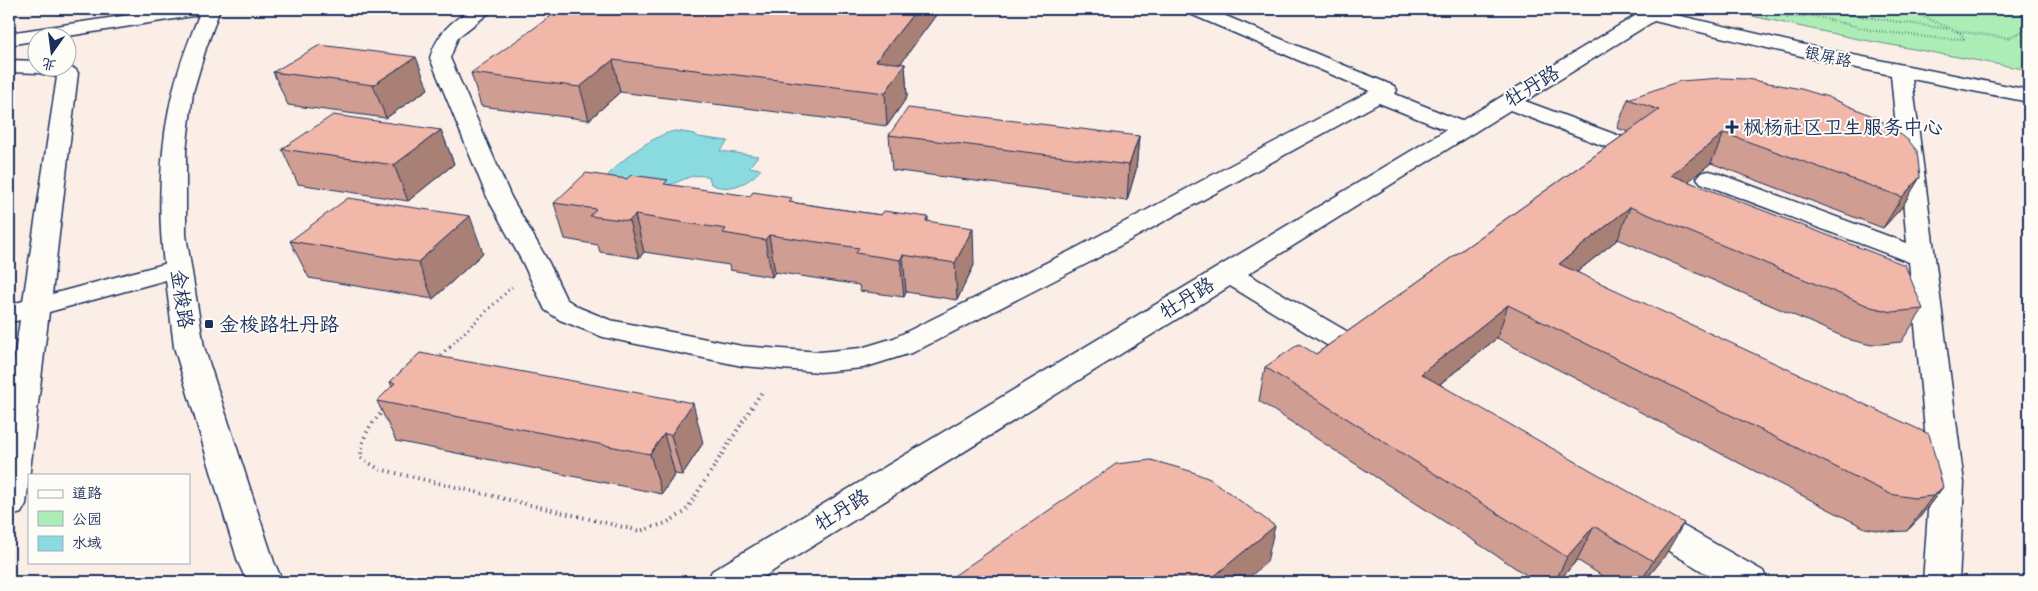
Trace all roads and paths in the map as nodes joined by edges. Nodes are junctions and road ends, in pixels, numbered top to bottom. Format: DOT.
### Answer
graph roads {
  1 [pos="203,9"];
  2 [pos="211,9"];
  3 [pos="485,9"];
  4 [pos="1194,9"];
  5 [pos="1786,9"];
  6 [pos="1810,9"];
  7 [pos="1907,9"];
  8 [pos="1639,12"];
  9 [pos="2029,28"];
  10 [pos="1953,30"];
  11 [pos="9,39"];
  12 [pos="9,66"];
  13 [pos="28,67"];
  14 [pos="1901,72"];
  15 [pos="67,78"];
  16 [pos="1378,95"];
  17 [pos="2029,96"];
  18 [pos="1507,102"];
  19 [pos="1463,129"];
  20 [pos="1617,143"];
  21 [pos="1709,178"];
  22 [pos="1921,257"];
  23 [pos="536,263"];
  24 [pos="178,268"];
  25 [pos="1228,274"];
  26 [pos="36,306"];
  27 [pos="9,314"];
  28 [pos="1345,343"];
  29 [pos="782,360"];
  30 [pos="432,364"];
  31 [pos="390,404"];
  32 [pos="9,504"];
  33 [pos="1621,506"];
  34 [pos="265,582"];
  35 [pos="725,582"];
  36 [pos="1750,582"];
  37 [pos="1941,582"];
  1 -- 11 [label="street"];
  2 -- 24 [label="street, 金梭路"];
  3 -- 23 [label="street"];
  4 -- 16 [label="street"];
  5 -- 10 [label="path"];
  6 -- 10 [label="path"];
  7 -- 10 [label="path"];
  8 -- 14 [label="street, 银屏路"];
  8 -- 18 [label="street, 牡丹路"];
  9 -- 10 [label="path"];
  12 -- 13 [label="street"];
  14 -- 17 [label="street, 银屏路"];
  14 -- 22 [label="street"];
  15 -- 26 [label="street"];
  16 -- 19 [label="street"];
  16 -- 29 [label="street"];
  18 -- 19 [label="street, 牡丹路"];
  18 -- 20 [label="street"];
  19 -- 25 [label="street, 牡丹路"];
  21 -- 22 [label="street"];
  22 -- 37 [label="street"];
  23 -- 29 [label="street"];
  23 -- 30 [label="path"];
  24 -- 26 [label="street"];
  24 -- 34 [label="street, 金梭路"];
  25 -- 28 [label="street"];
  25 -- 35 [label="street, 牡丹路"];
  26 -- 27 [label="street"];
  26 -- 32 [label="street"];
  29 -- 31 [label="path"];
  33 -- 36 [label="street"];
}
